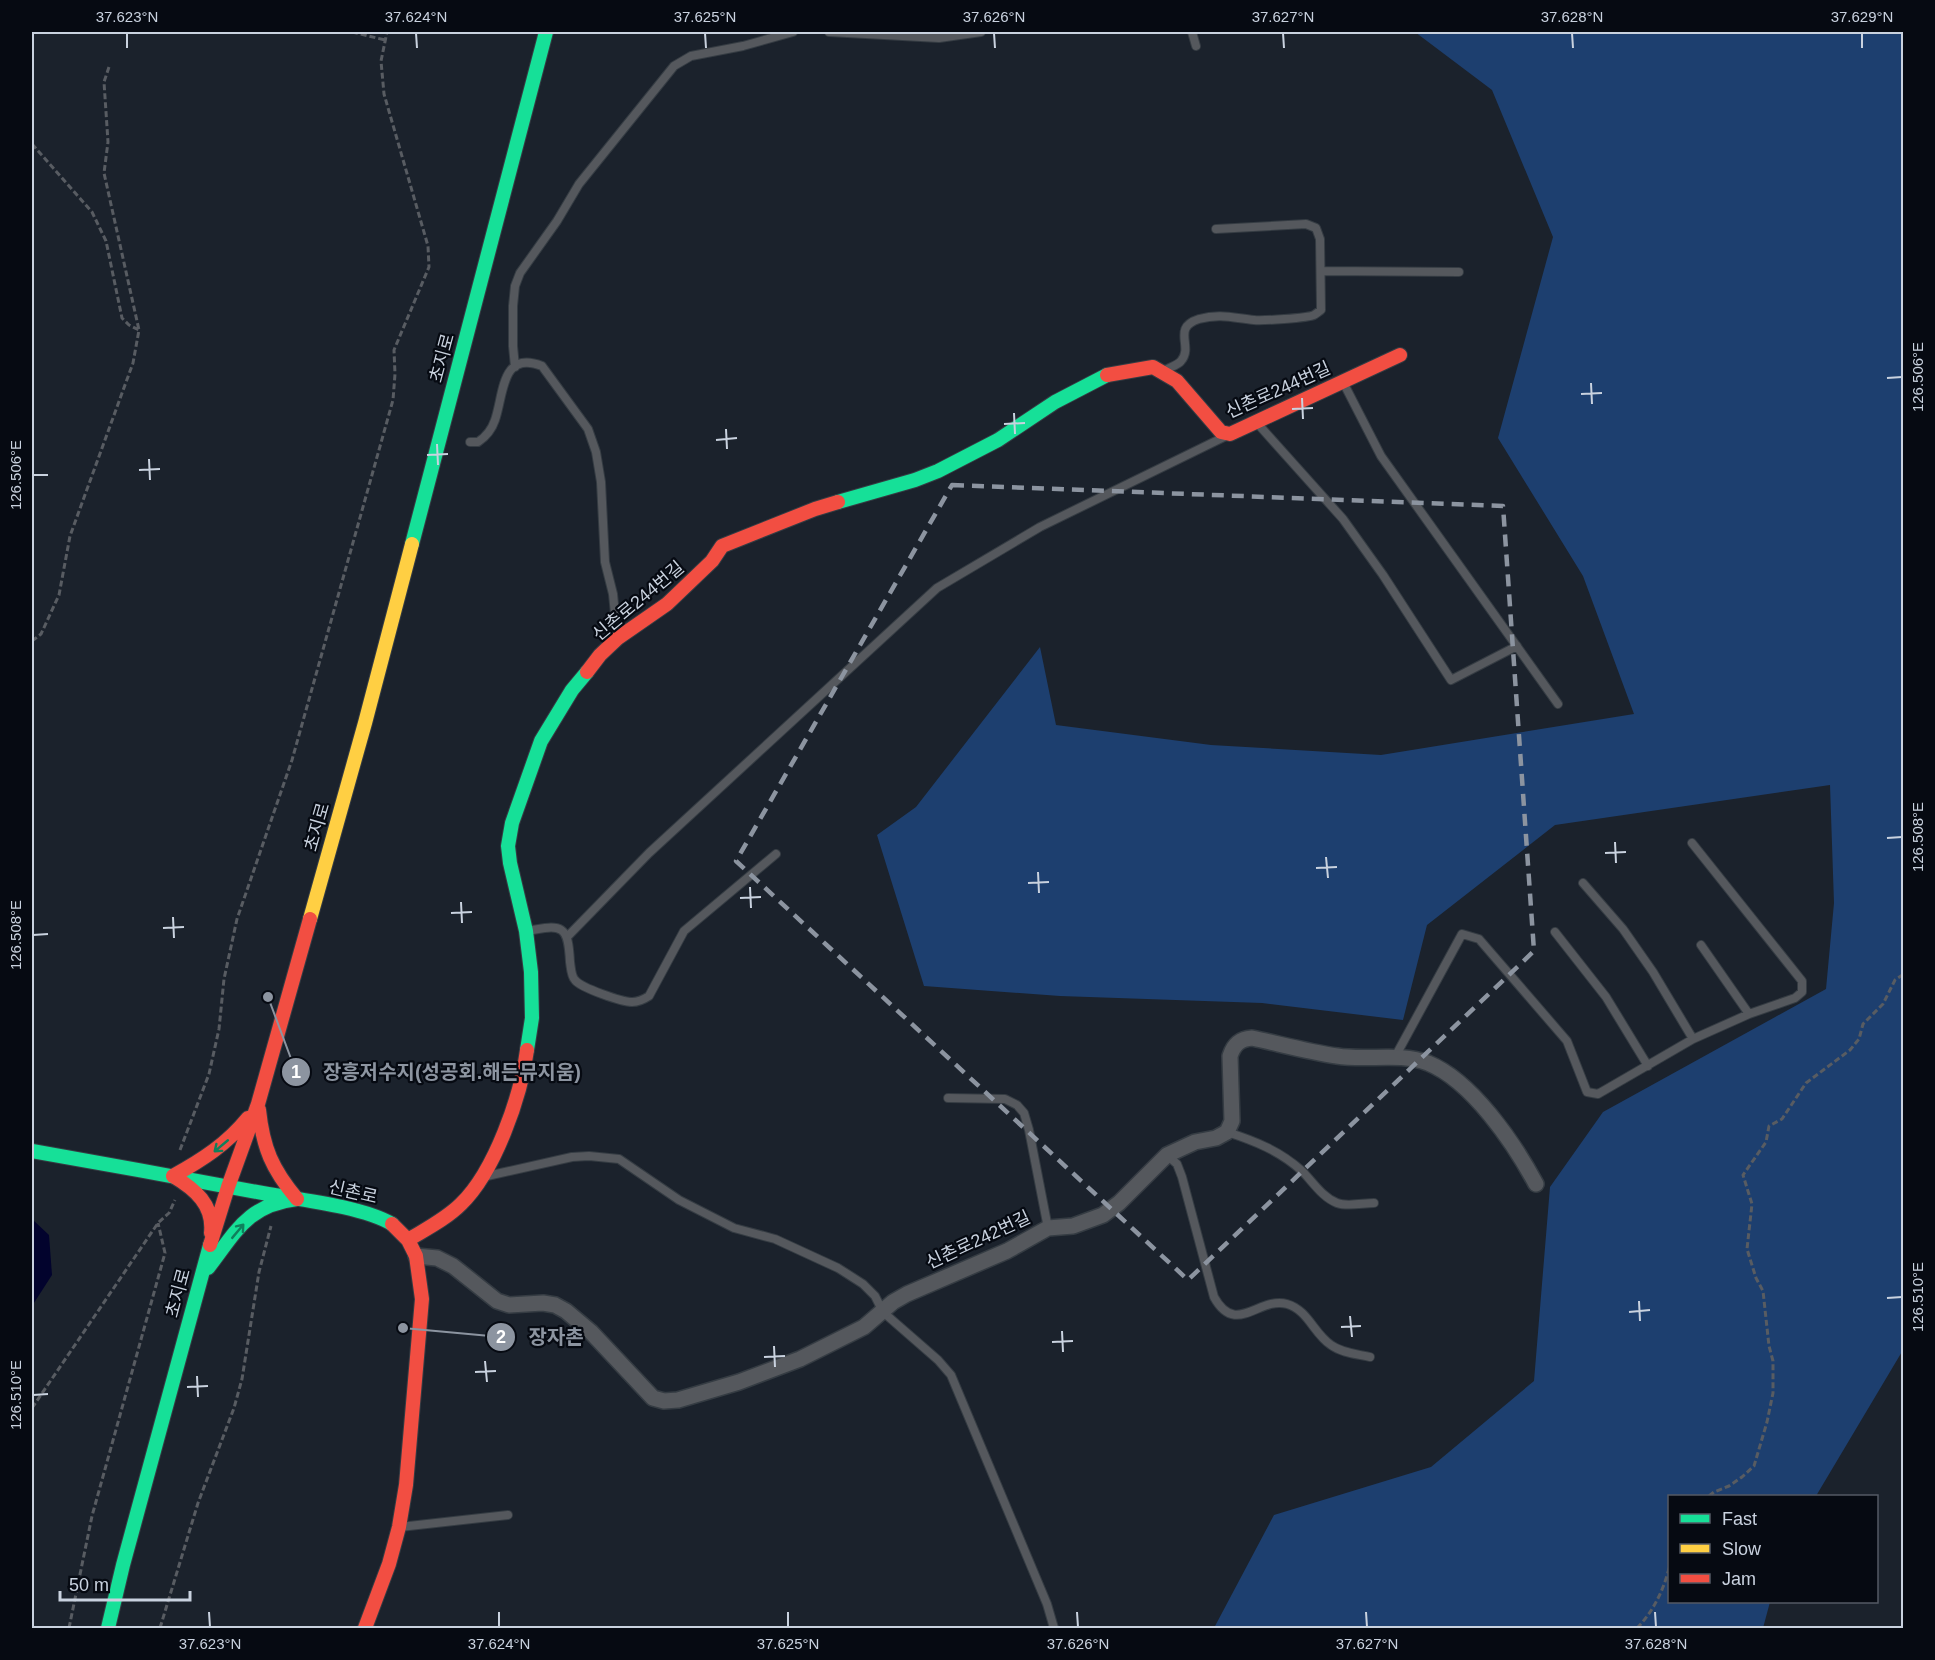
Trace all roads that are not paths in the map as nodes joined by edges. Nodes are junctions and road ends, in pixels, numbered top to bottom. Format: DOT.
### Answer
graph roads {
  1 [pos="546,32"];
  2 [pos="793,32"];
  3 [pos="829,32"];
  4 [pos="981,32"];
  5 [pos="1192,32"];
  6 [pos="1196,46"];
  7 [pos="1216,229"];
  8 [pos="1322,272"];
  9 [pos="1459,272"];
  10 [pos="1400,355"];
  11 [pos="515,367"];
  12 [pos="1161,372"];
  13 [pos="1342,381"];
  14 [pos="1257,423"];
  15 [pos="1230,434"];
  16 [pos="470,442"];
  17 [pos="618,638"];
  18 [pos="1517,646"];
  19 [pos="1558,704"];
  20 [pos="1692,843"];
  21 [pos="776,854"];
  22 [pos="1583,883"];
  23 [pos="526,931"];
  24 [pos="1555,932"];
  25 [pos="567,936"];
  26 [pos="1701,945"];
  27 [pos="1749,1014"];
  28 [pos="1693,1039"];
  29 [pos="1395,1057"];
  30 [pos="1648,1066"];
  31 [pos="948,1098"];
  32 [pos="258,1104"];
  33 [pos="1227,1132"];
  34 [pos="32,1151"];
  35 [pos="1167,1155"];
  36 [pos="173,1176"];
  37 [pos="482,1177"];
  38 [pos="1536,1184"];
  39 [pos="228,1187"];
  40 [pos="297,1198"];
  41 [pos="1374,1203"];
  42 [pos="1048,1228"];
  43 [pos="408,1240"];
  44 [pos="416,1256"];
  45 [pos="201,1276"];
  46 [pos="883,1312"];
  47 [pos="1370,1357"];
  48 [pos="508,1515"];
  49 [pos="399,1527"];
  50 [pos="108,1629"];
  51 [pos="365,1629"];
  52 [pos="1054,1629"];
  1 -- 32 [label="street, 초지로"];
  2 -- 11 [label="lane"];
  3 -- 4 [label="lane"];
  5 -- 6 [label="lane"];
  7 -- 8 [label="lane"];
  8 -- 9 [label="lane"];
  8 -- 12 [label="lane"];
  10 -- 13 [label="street, 신촌로244번길"];
  11 -- 16 [label="lane"];
  11 -- 17 [label="lane"];
  12 -- 15 [label="street, 신촌로244번길"];
  12 -- 17 [label="street, 신촌로244번길"];
  13 -- 14 [label="street, 신촌로244번길"];
  13 -- 18 [label="lane"];
  14 -- 15 [label="street, 신촌로244번길"];
  14 -- 18 [label="lane"];
  15 -- 25 [label="lane"];
  17 -- 23 [label="street, 신촌로244번길"];
  18 -- 19 [label="lane"];
  20 -- 27 [label="lane"];
  21 -- 25 [label="lane"];
  22 -- 28 [label="lane"];
  23 -- 25 [label="lane"];
  23 -- 37 [label="street, 신촌로244번길"];
  24 -- 30 [label="lane"];
  26 -- 27 [label="lane"];
  27 -- 28 [label="lane"];
  28 -- 30 [label="lane"];
  29 -- 30 [label="lane"];
  29 -- 33 [label="street"];
  29 -- 38 [label="street"];
  31 -- 42 [label="lane"];
  32 -- 36 [label="street, one-way"];
  32 -- 39 [label="street, 초지로"];
  32 -- 40 [label="street"];
  33 -- 35 [label="street, 신촌로242번길"];
  33 -- 41 [label="lane"];
  34 -- 36 [label="street, 신촌로"];
  35 -- 42 [label="street, 신촌로242번길"];
  35 -- 47 [label="lane"];
  36 -- 39 [label="street, 신촌로"];
  36 -- 45 [label="street"];
  37 -- 43 [label="street, 신촌로244번길"];
  37 -- 46 [label="lane"];
  39 -- 40 [label="street, 신촌로"];
  39 -- 45 [label="street, 초지로"];
  40 -- 43 [label="street, 신촌로"];
  45 -- 40 [label="street, one-way"];
  42 -- 46 [label="street, 신촌로242번길"];
  43 -- 44 [label="street, 신촌로"];
  44 -- 46 [label="street, 신촌로242번길"];
  44 -- 49 [label="street, 신촌로"];
  45 -- 50 [label="street, 초지로"];
  46 -- 52 [label="lane"];
  48 -- 49 [label="lane"];
  49 -- 51 [label="street, 신촌로"];
}
